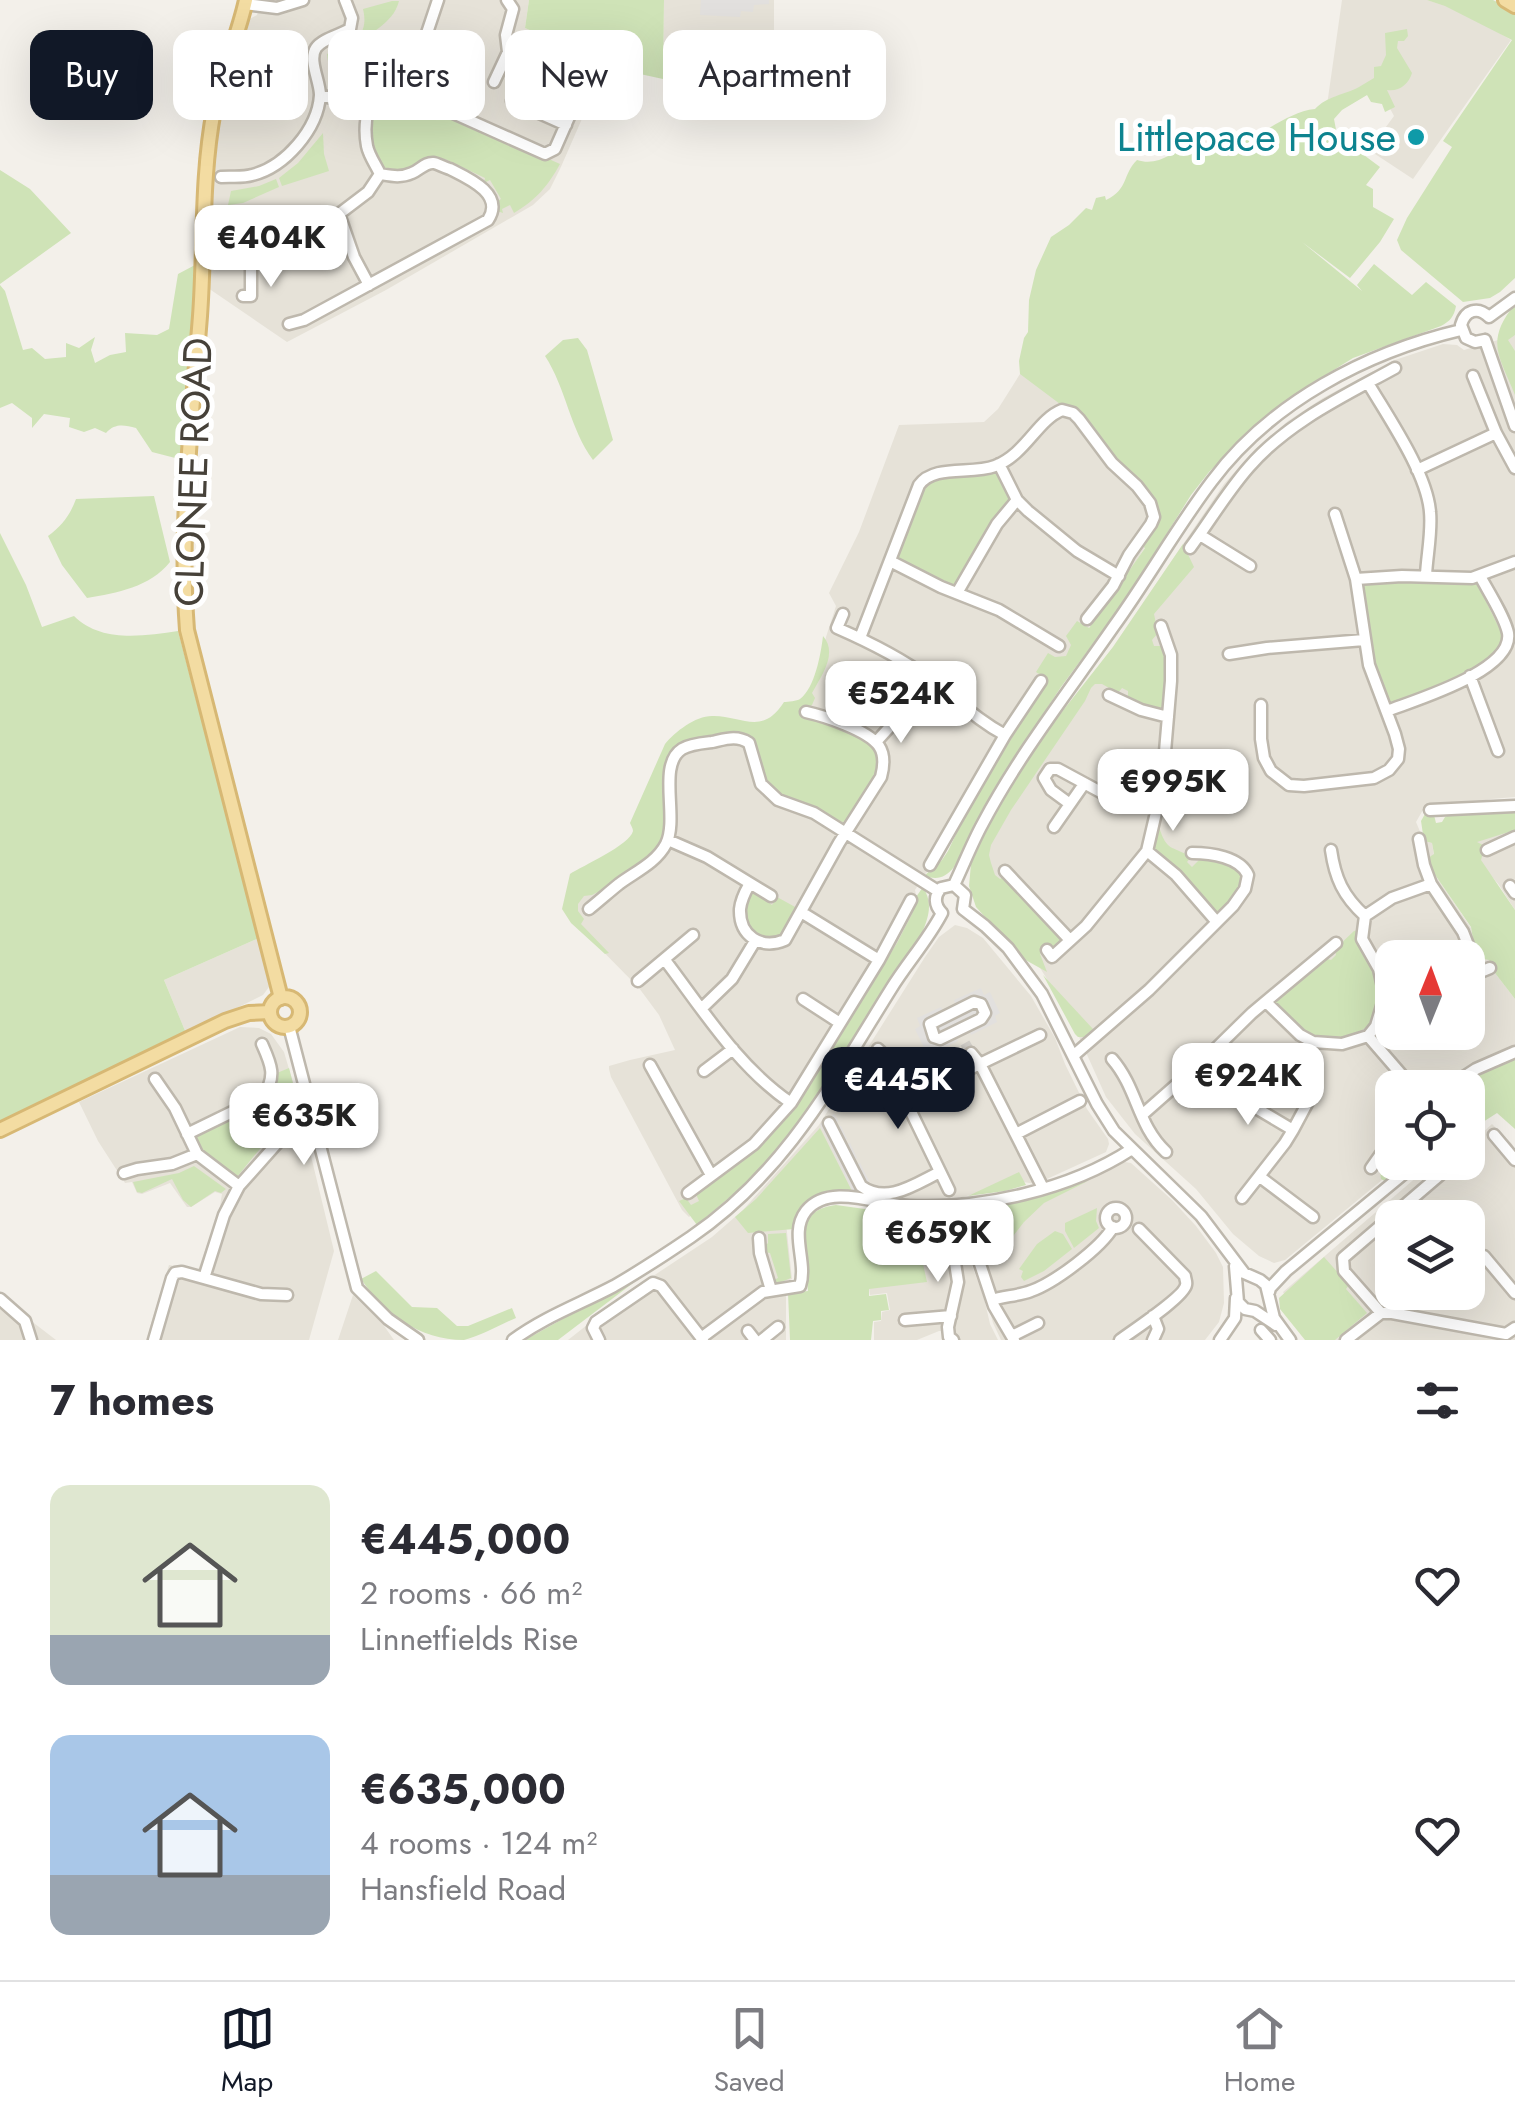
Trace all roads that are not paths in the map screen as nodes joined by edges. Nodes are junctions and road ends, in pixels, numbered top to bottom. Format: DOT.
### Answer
graph roads {
  1 [pos="303,0"];
  2 [pos="345,0"];
  3 [pos="438,0"];
  4 [pos="507,0"];
  5 [pos="1505,0"];
  6 [pos="246,2"];
  7 [pos="1515,6"];
  8 [pos="428,30"];
  9 [pos="494,82"];
  10 [pos="320,95"];
  11 [pos="328,97"];
  12 [pos="368,120"];
  13 [pos="469,120"];
  14 [pos="554,120"];
  15 [pos="568,120"];
  16 [pos="566,125"];
  17 [pos="380,174"];
  18 [pos="221,178"];
  19 [pos="340,214"];
  20 [pos="250,244"];
  21 [pos="204,248"];
  22 [pos="369,286"];
  23 [pos="243,296"];
  24 [pos="1515,298"];
  25 [pos="1489,317"];
  26 [pos="289,324"];
  27 [pos="1461,330"];
  28 [pos="1484,340"];
  29 [pos="1395,368"];
  30 [pos="1473,376"];
  31 [pos="1368,383"];
  32 [pos="1515,426"];
  33 [pos="1496,432"];
  34 [pos="999,464"];
  35 [pos="1515,468"];
  36 [pos="1417,470"];
  37 [pos="1017,500"];
  38 [pos="1335,514"];
  39 [pos="1200,535"];
  40 [pos="1190,548"];
  41 [pos="890,561"];
  42 [pos="1515,562"];
  43 [pos="1250,566"];
  44 [pos="1119,576"];
  45 [pos="1426,576"];
  46 [pos="1480,576"];
  47 [pos="1356,579"];
  48 [pos="957,593"];
  49 [pos="842,614"];
  50 [pos="1086,619"];
  51 [pos="1161,626"];
  52 [pos="860,638"];
  53 [pos="1364,640"];
  54 [pos="1059,646"];
  55 [pos="1229,654"];
  56 [pos="1470,676"];
  57 [pos="928,677"];
  58 [pos="1040,681"];
  59 [pos="1109,695"];
  60 [pos="1261,705"];
  61 [pos="813,711"];
  62 [pos="1387,711"];
  63 [pos="1168,717"];
  64 [pos="1004,735"];
  65 [pos="876,742"];
  66 [pos="1498,751"];
  67 [pos="1084,784"];
  68 [pos="1070,804"];
  69 [pos="1515,806"];
  70 [pos="1158,809"];
  71 [pos="1430,810"];
  72 [pos="1054,827"];
  73 [pos="845,834"];
  74 [pos="1515,837"];
  75 [pos="1419,839"];
  76 [pos="668,840"];
  77 [pos="1331,850"];
  78 [pos="1486,850"];
  79 [pos="1147,851"];
  80 [pos="1192,852"];
  81 [pos="930,864"];
  82 [pos="1005,871"];
  83 [pos="750,884"];
  84 [pos="1431,884"];
  85 [pos="954,885"];
  86 [pos="938,891"];
  87 [pos="772,896"];
  88 [pos="911,900"];
  89 [pos="589,909"];
  90 [pos="963,909"];
  91 [pos="801,912"];
  92 [pos="942,913"];
  93 [pos="1365,916"];
  94 [pos="1216,922"];
  95 [pos="693,935"];
  96 [pos="1070,940"];
  97 [pos="1466,940"];
  98 [pos="755,941"];
  99 [pos="1046,950"];
  100 [pos="1332,950"];
  101 [pos="666,960"];
  102 [pos="879,960"];
  103 [pos="638,981"];
  104 [pos="281,998"];
  105 [pos="802,999"];
  106 [pos="1266,1002"];
  107 [pos="702,1008"];
  108 [pos="270,1012"];
  109 [pos="840,1022"];
  110 [pos="289,1026"];
  111 [pos="959,1030"];
  112 [pos="1040,1034"];
  113 [pos="1368,1036"];
  114 [pos="262,1044"];
  115 [pos="733,1049"];
  116 [pos="878,1049"];
  117 [pos="1515,1052"];
  118 [pos="1073,1056"];
  119 [pos="1112,1059"];
  120 [pos="980,1064"];
  121 [pos="1201,1064"];
  122 [pos="650,1065"];
  123 [pos="1397,1070"];
  124 [pos="1473,1070"];
  125 [pos="704,1072"];
  126 [pos="155,1079"];
  127 [pos="905,1100"];
  128 [pos="1309,1100"];
  129 [pos="1080,1101"];
  130 [pos="790,1103"];
  131 [pos="1142,1115"];
  132 [pos="829,1123"];
  133 [pos="314,1126"];
  134 [pos="0,1130"];
  135 [pos="1293,1130"];
  136 [pos="188,1134"];
  137 [pos="1016,1134"];
  138 [pos="1494,1134"];
  139 [pos="1132,1149"];
  140 [pos="1166,1152"];
  141 [pos="196,1154"];
  142 [pos="1515,1160"];
  143 [pos="1375,1162"];
  144 [pos="1371,1168"];
  145 [pos="940,1172"];
  146 [pos="124,1174"];
  147 [pos="711,1175"];
  148 [pos="1260,1178"];
  149 [pos="1396,1180"];
  150 [pos="1435,1180"];
  151 [pos="239,1186"];
  152 [pos="1043,1188"];
  153 [pos="948,1190"];
  154 [pos="688,1194"];
  155 [pos="1242,1198"];
  156 [pos="946,1206"];
  157 [pos="1313,1216"];
  158 [pos="1112,1227"];
  159 [pos="1139,1229"];
  160 [pos="759,1238"];
  161 [pos="996,1252"];
  162 [pos="1485,1257"];
  163 [pos="1235,1265"];
  164 [pos="1286,1271"];
  165 [pos="204,1278"];
  166 [pos="1257,1280"];
  167 [pos="771,1290"];
  168 [pos="1237,1292"];
  169 [pos="1515,1293"];
  170 [pos="287,1295"];
  171 [pos="1269,1295"];
  172 [pos="0,1298"];
  173 [pos="992,1300"];
  174 [pos="1253,1311"];
  175 [pos="1380,1313"];
  176 [pos="951,1316"];
  177 [pos="1153,1316"];
  178 [pos="1235,1318"];
  179 [pos="904,1320"];
  180 [pos="1038,1323"];
  181 [pos="778,1326"];
  182 [pos="1468,1327"];
  183 [pos="748,1329"];
  184 [pos="1280,1329"];
  185 [pos="1261,1330"];
  186 [pos="1510,1334"];
  187 [pos="1013,1338"];
  188 [pos="702,1339"];
  189 [pos="30,1340"];
  190 [pos="154,1340"];
  191 [pos="418,1340"];
  192 [pos="513,1340"];
  193 [pos="599,1340"];
  194 [pos="953,1340"];
  195 [pos="1120,1340"];
  196 [pos="1153,1340"];
  197 [pos="1220,1340"];
  198 [pos="1270,1340"];
  199 [pos="1290,1340"];
  200 [pos="1346,1340"];
  201 [pos="1466,1340"];
  1 -- 6 [label="street"];
  2 -- 10 [label="street"];
  3 -- 8 [label="street"];
  4 -- 9 [label="street"];
  5 -- 7 [label="main road"];
  6 -- 21 [label="main road, CLONEE ROAD"];
  10 -- 11 [label="street"];
  10 -- 18 [label="street"];
  12 -- 17 [label="street"];
  13 -- 16 [label="street"];
  14 -- 16 [label="street"];
  15 -- 16 [label="street"];
  17 -- 19 [label="street"];
  17 -- 22 [label="street"];
  19 -- 20 [label="street"];
  19 -- 22 [label="street"];
  20 -- 21 [label="street"];
  20 -- 23 [label="street"];
  21 -- 104 [label="main road, CLONEE ROAD"];
  22 -- 26 [label="street"];
  24 -- 25 [label="street"];
  25 -- 27 [label="street"];
  25 -- 28 [label="street"];
  27 -- 28 [label="street"];
  27 -- 85 [label="street"];
  28 -- 32 [label="street"];
  29 -- 31 [label="street"];
  30 -- 33 [label="street"];
  31 -- 36 [label="street"];
  31 -- 39 [label="street"];
  33 -- 35 [label="street"];
  33 -- 36 [label="street"];
  34 -- 37 [label="street"];
  34 -- 41 [label="street"];
  34 -- 44 [label="street"];
  36 -- 45 [label="street"];
  37 -- 44 [label="street"];
  37 -- 48 [label="street"];
  38 -- 47 [label="street"];
  39 -- 40 [label="street"];
  39 -- 43 [label="street"];
  41 -- 48 [label="street"];
  41 -- 52 [label="street"];
  42 -- 46 [label="street"];
  44 -- 50 [label="street"];
  45 -- 46 [label="street"];
  45 -- 47 [label="street"];
  46 -- 56 [label="street"];
  47 -- 53 [label="street"];
  48 -- 54 [label="street"];
  49 -- 52 [label="street"];
  51 -- 63 [label="street"];
  52 -- 57 [label="street"];
  53 -- 55 [label="street"];
  53 -- 62 [label="street"];
  56 -- 62 [label="street"];
  56 -- 66 [label="street"];
  57 -- 64 [label="street"];
  57 -- 65 [label="street"];
  58 -- 64 [label="street"];
  59 -- 63 [label="street"];
  60 -- 62 [label="street"];
  61 -- 65 [label="street"];
  63 -- 70 [label="street"];
  64 -- 81 [label="street"];
  65 -- 73 [label="street"];
  67 -- 68 [label="street"];
  67 -- 68 [label="street"];
  67 -- 70 [label="street"];
  68 -- 72 [label="street"];
  69 -- 71 [label="street"];
  70 -- 79 [label="street"];
  73 -- 76 [label="street"];
  73 -- 86 [label="street"];
  73 -- 91 [label="street"];
  74 -- 78 [label="street"];
  75 -- 84 [label="street"];
  76 -- 83 [label="street"];
  76 -- 89 [label="street"];
  77 -- 93 [label="street"];
  79 -- 94 [label="street"];
  79 -- 96 [label="street"];
  80 -- 94 [label="street"];
  82 -- 96 [label="street"];
  83 -- 87 [label="street"];
  83 -- 98 [label="street"];
  84 -- 93 [label="street"];
  84 -- 97 [label="street"];
  85 -- 86 [label="street"];
  85 -- 90 [label="street"];
  86 -- 92 [label="street"];
  88 -- 102 [label="street"];
  90 -- 92 [label="street"];
  90 -- 118 [label="street"];
  91 -- 98 [label="street"];
  91 -- 102 [label="street"];
  92 -- 192 [label="street"];
  93 -- 113 [label="street"];
  94 -- 118 [label="street"];
  95 -- 101 [label="street"];
  96 -- 99 [label="street"];
  98 -- 107 [label="street"];
  100 -- 106 [label="street"];
  101 -- 103 [label="street"];
  101 -- 107 [label="street"];
  102 -- 109 [label="street"];
  104 -- 108 [label="main road"];
  104 -- 110 [label="main road"];
  105 -- 109 [label="street"];
  106 -- 113 [label="street"];
  106 -- 121 [label="street"];
  107 -- 115 [label="street"];
  108 -- 110 [label="main road"];
  108 -- 134 [label="main road"];
  109 -- 130 [label="street"];
  110 -- 133 [label="street"];
  111 -- 111 [label="street"];
  111 -- 120 [label="street"];
  112 -- 120 [label="street"];
  113 -- 123 [label="street"];
  114 -- 136 [label="street"];
  115 -- 125 [label="street"];
  115 -- 130 [label="street"];
  116 -- 127 [label="street"];
  117 -- 124 [label="street"];
  118 -- 139 [label="street"];
  119 -- 131 [label="street"];
  120 -- 127 [label="street"];
  120 -- 137 [label="street"];
  121 -- 131 [label="street"];
  121 -- 135 [label="street"];
  122 -- 147 [label="street"];
  126 -- 136 [label="street"];
  127 -- 145 [label="street"];
  128 -- 135 [label="street"];
  129 -- 137 [label="street"];
  130 -- 147 [label="street"];
  131 -- 140 [label="street"];
  132 -- 145 [label="street"];
  133 -- 151 [label="street"];
  133 -- 191 [label="street"];
  135 -- 148 [label="street"];
  136 -- 141 [label="street"];
  137 -- 152 [label="street"];
  138 -- 142 [label="street"];
  139 -- 152 [label="street"];
  139 -- 163 [label="street"];
  141 -- 146 [label="street"];
  141 -- 151 [label="street"];
  143 -- 144 [label="street"];
  145 -- 153 [label="street"];
  147 -- 154 [label="street"];
  148 -- 155 [label="street"];
  148 -- 157 [label="street"];
  149 -- 164 [label="street"];
  150 -- 175 [label="street"];
  151 -- 165 [label="street"];
  152 -- 156 [label="street"];
  156 -- 167 [label="street"];
  156 -- 176 [label="street"];
  158 -- 173 [label="street"];
  159 -- 177 [label="street"];
  160 -- 167 [label="street"];
  161 -- 173 [label="street"];
  162 -- 169 [label="street"];
  163 -- 166 [label="street"];
  163 -- 168 [label="street"];
  164 -- 166 [label="street"];
  164 -- 171 [label="street"];
  165 -- 170 [label="street"];
  165 -- 190 [label="street"];
  166 -- 168 [label="street"];
  166 -- 171 [label="street"];
  167 -- 183 [label="street"];
  168 -- 174 [label="street"];
  168 -- 178 [label="street"];
  171 -- 174 [label="street"];
  171 -- 184 [label="street"];
  172 -- 189 [label="street"];
  173 -- 187 [label="street"];
  174 -- 178 [label="street"];
  174 -- 184 [label="street"];
  175 -- 182 [label="street"];
  175 -- 200 [label="street"];
  176 -- 179 [label="street"];
  176 -- 194 [label="street"];
  177 -- 195 [label="street"];
  177 -- 196 [label="street"];
  178 -- 197 [label="street"];
  180 -- 187 [label="street"];
  181 -- 183 [label="street"];
  182 -- 186 [label="street"];
  182 -- 201 [label="street"];
  183 -- 188 [label="street"];
  184 -- 199 [label="street"];
  185 -- 198 [label="street"];
  188 -- 193 [label="street"];
}
